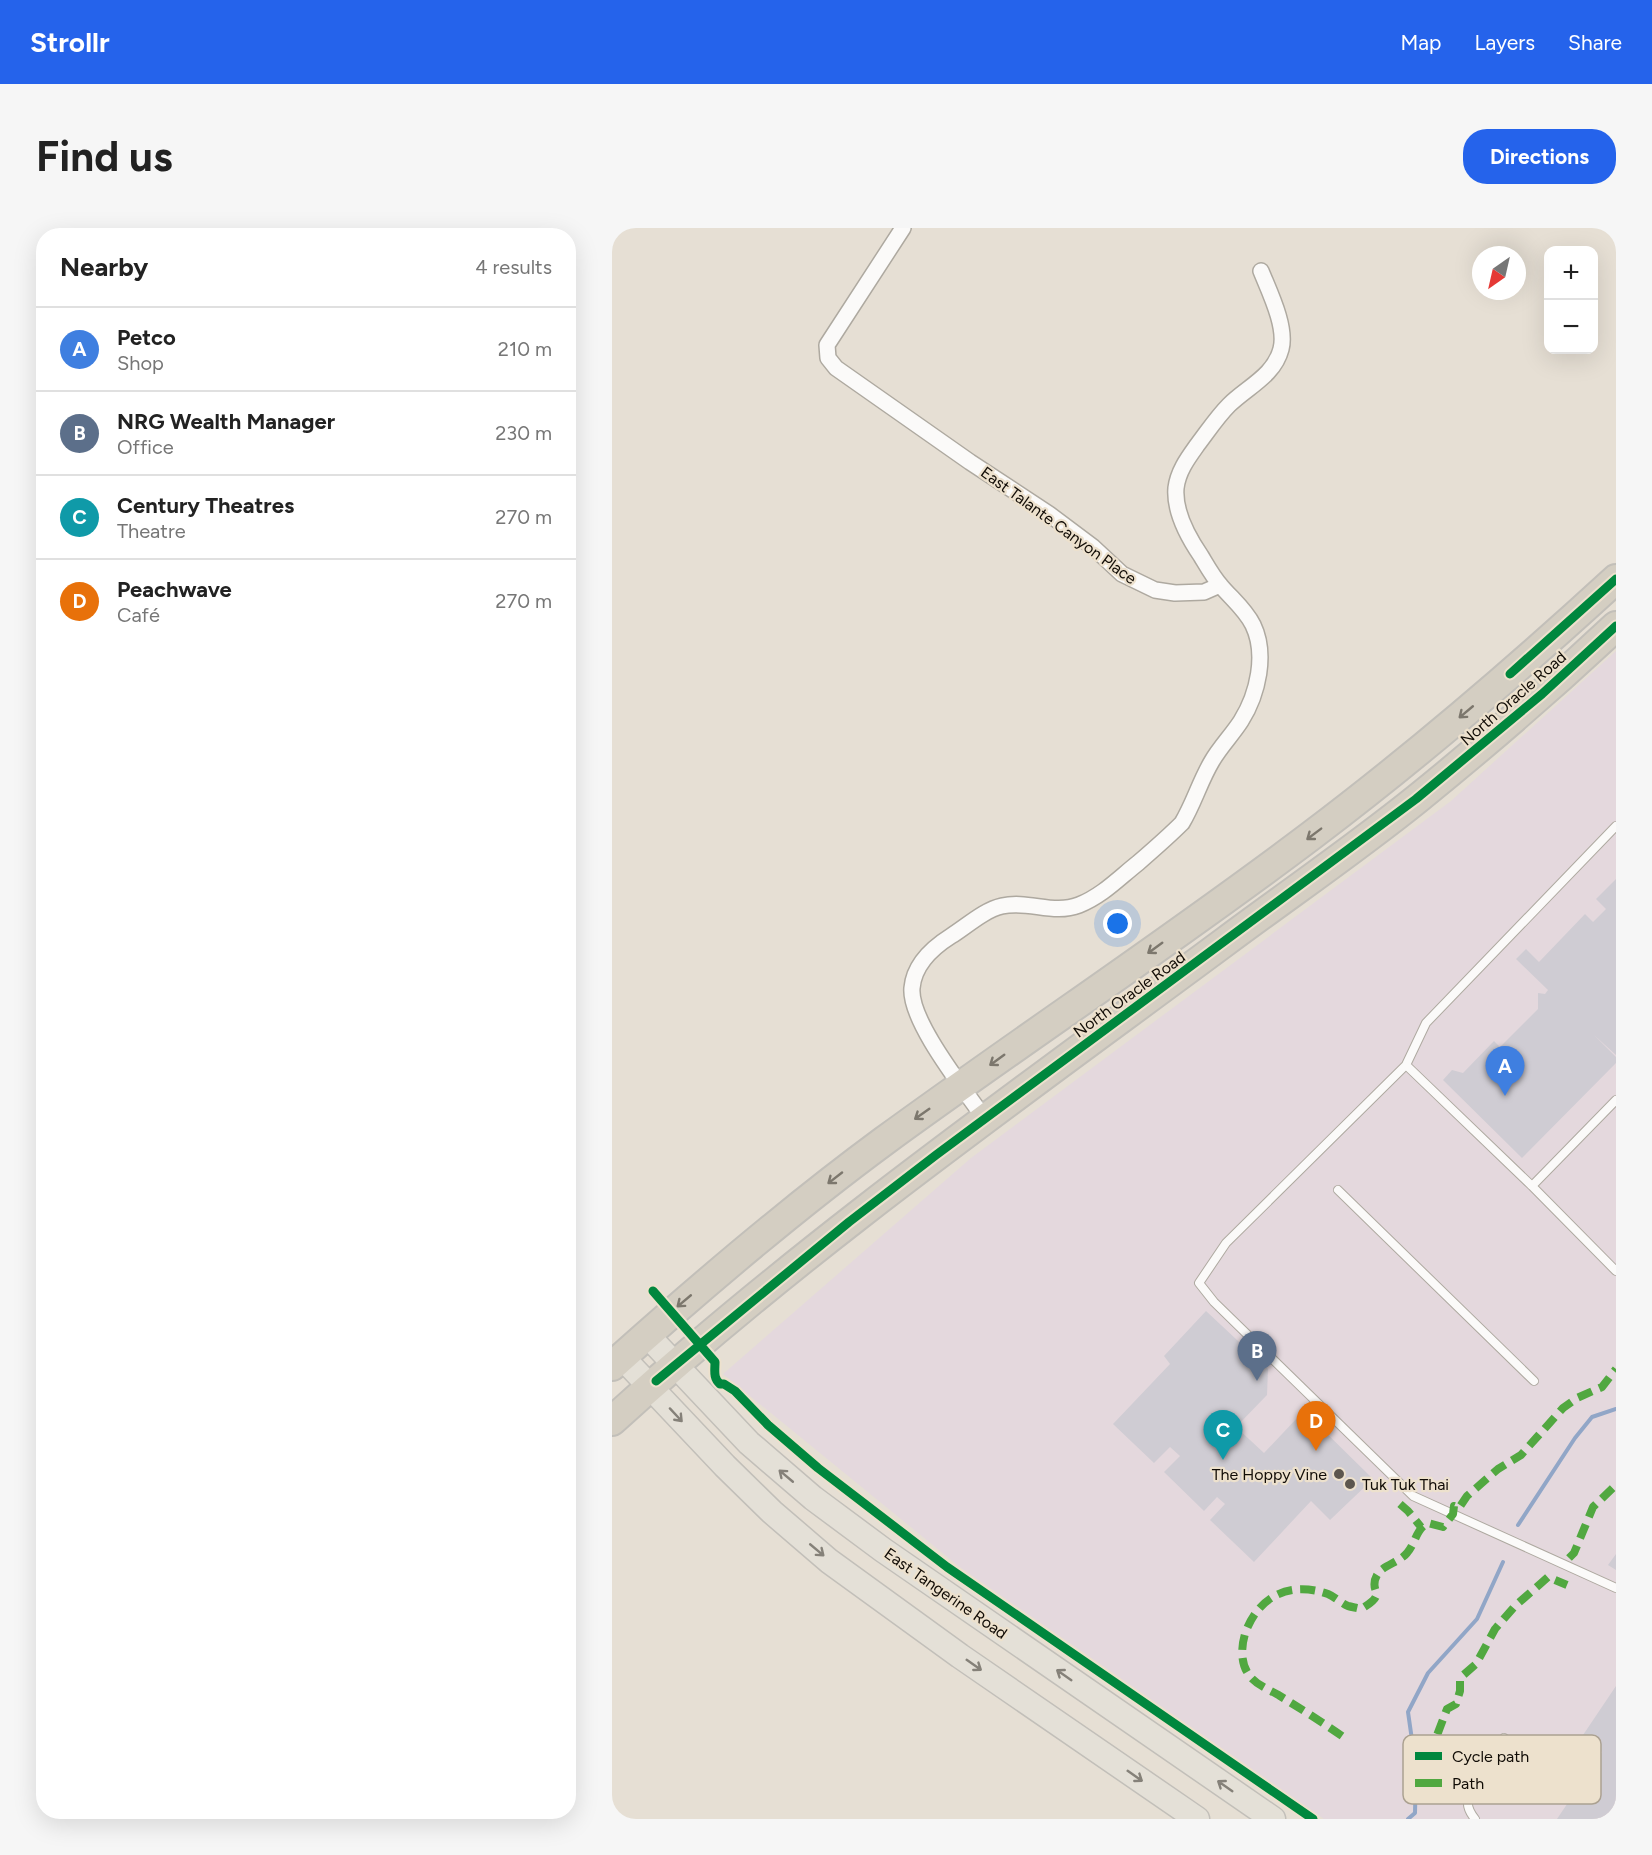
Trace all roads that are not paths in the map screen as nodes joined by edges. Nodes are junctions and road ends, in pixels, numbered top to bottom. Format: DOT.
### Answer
graph roads {
  1 [pos="903,228"];
  2 [pos="1261,271"];
  3 [pos="1616,579"];
  4 [pos="1220,585"];
  5 [pos="1616,626"];
  6 [pos="1616,826"];
  7 [pos="1406,1065"];
  8 [pos="962,1085"];
  9 [pos="1616,1100"];
  10 [pos="984,1118"];
  11 [pos="1532,1186"];
  12 [pos="1338,1190"];
  13 [pos="1616,1271"];
  14 [pos="647,1335"];
  15 [pos="617,1362"];
  16 [pos="675,1364"];
  17 [pos="1534,1381"];
  18 [pos="650,1387"];
  19 [pos="612,1421"];
  20 [pos="1616,1588"];
  21 [pos="1467,1804"];
  22 [pos="1197,1819"];
  23 [pos="1273,1819"];
  24 [pos="1475,1819"];
  1 -- 4 [label="street, East Talante Canyon Place"];
  2 -- 4 [label="street"];
  3 -- 8 [label="highway, North Oracle Road, one-way"];
  4 -- 8 [label="street"];
  5 -- 10 [label="highway, North Oracle Road"];
  6 -- 7 [label="lane"];
  7 -- 11 [label="lane"];
  7 -- 20 [label="lane"];
  8 -- 10 [label="street"];
  8 -- 14 [label="highway, North Oracle Road, one-way"];
  9 -- 11 [label="lane"];
  10 -- 16 [label="highway, North Oracle Road"];
  11 -- 13 [label="lane"];
  12 -- 17 [label="lane"];
  14 -- 15 [label="highway, North Oracle Road"];
  14 -- 16 [label="main road, East Tangerine Road"];
  15 -- 18 [label="main road"];
  16 -- 18 [label="highway, North Oracle Road"];
  23 -- 16 [label="main road, East Tangerine Road, one-way"];
  18 -- 19 [label="highway, North Oracle Road"];
  18 -- 22 [label="main road, one-way"];
  21 -- 24 [label="lane"];
}
